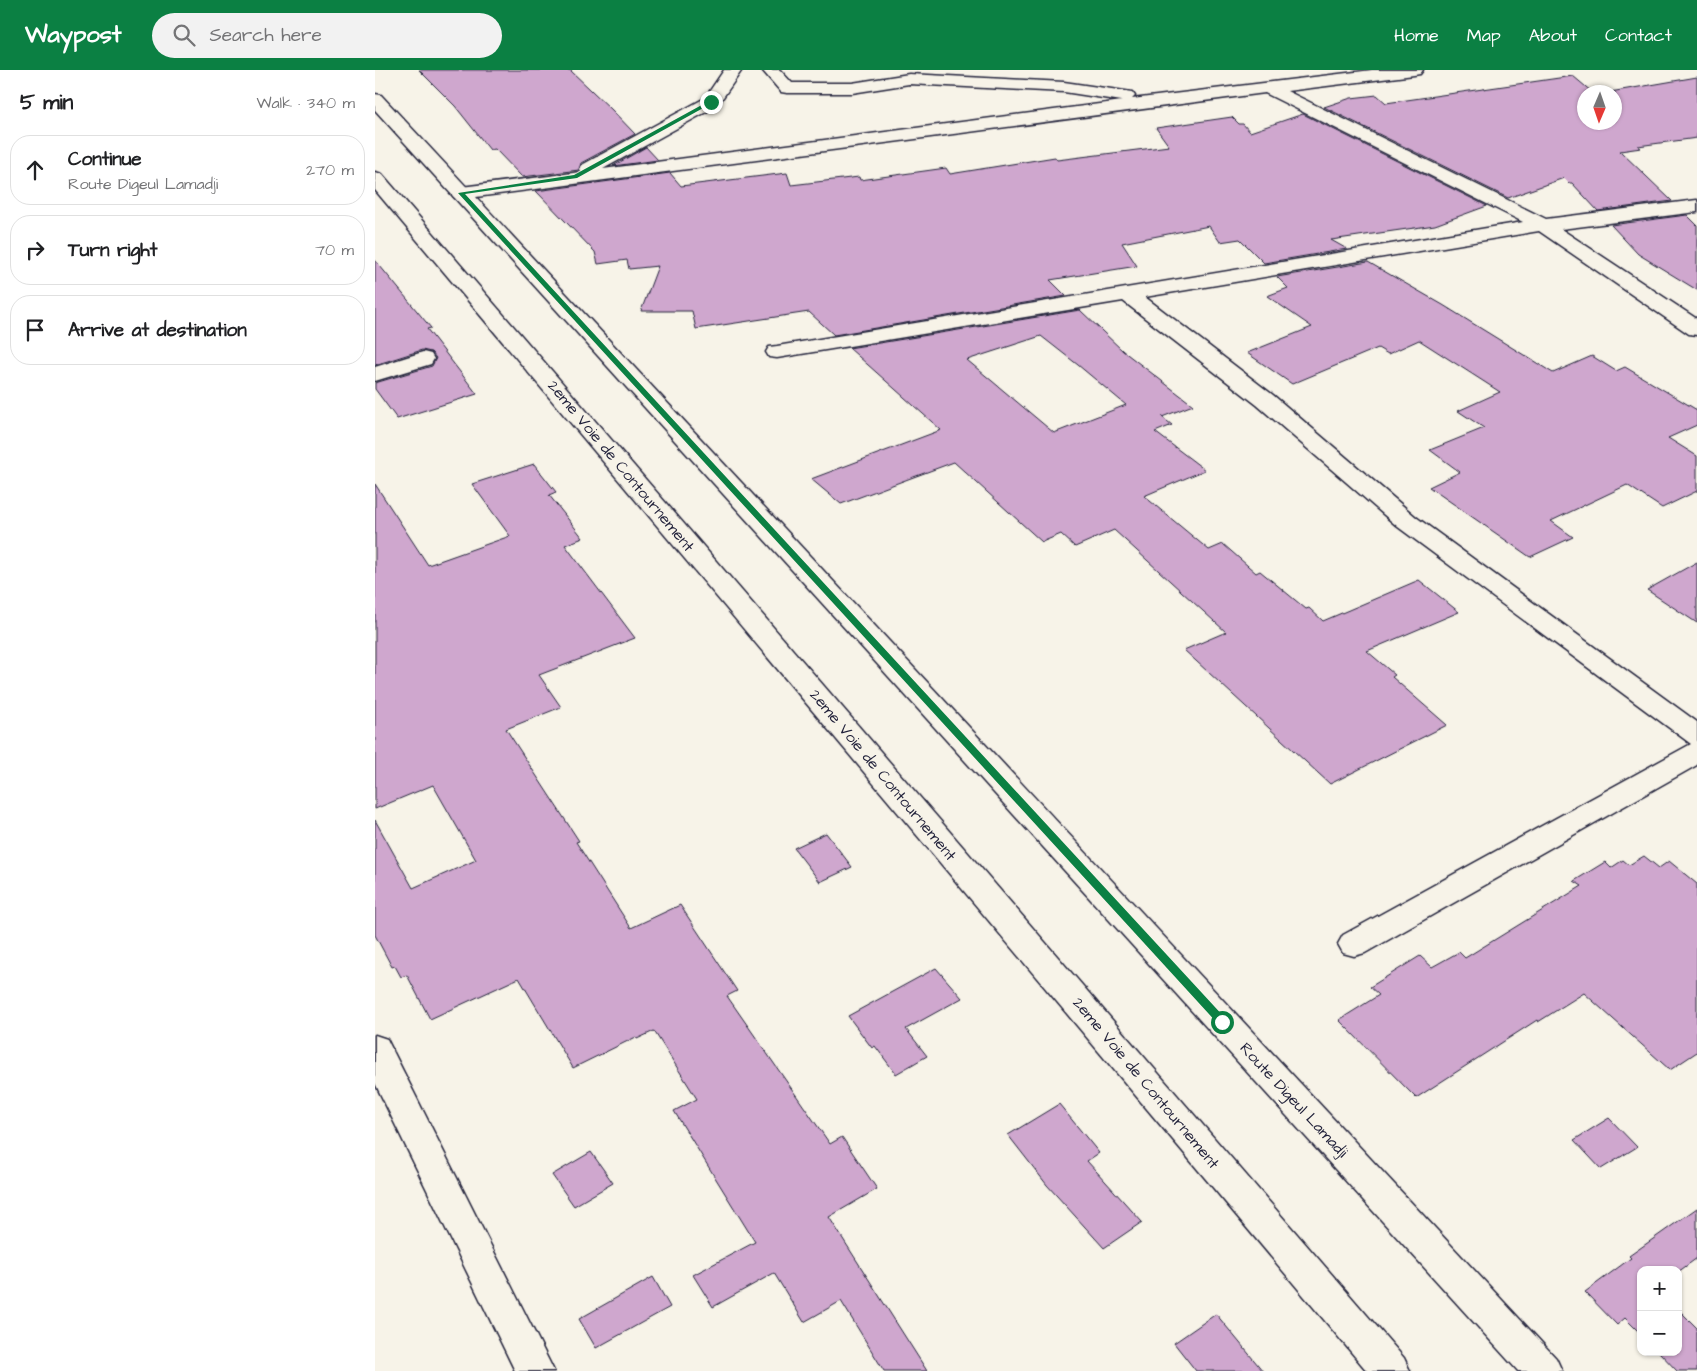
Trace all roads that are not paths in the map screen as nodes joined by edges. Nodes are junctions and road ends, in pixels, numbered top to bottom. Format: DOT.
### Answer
graph roads {
  1 [pos="733,70"];
  2 [pos="771,70"];
  3 [pos="987,70"];
  4 [pos="1414,70"];
  5 [pos="1358,73"];
  6 [pos="1064,87"];
  7 [pos="1266,87"];
  8 [pos="375,99"];
  9 [pos="1160,101"];
  10 [pos="575,177"];
  11 [pos="375,178"];
  12 [pos="461,193"];
  13 [pos="1697,206"];
  14 [pos="1543,225"];
  15 [pos="1129,295"];
  16 [pos="1697,329"];
  17 [pos="777,352"];
  18 [pos="423,359"];
  19 [pos="375,374"];
  20 [pos="1697,736"];
  21 [pos="1697,752"];
  22 [pos="1354,944"];
  23 [pos="375,1049"];
  24 [pos="535,1371"];
  25 [pos="1391,1371"];
  26 [pos="1543,1371"];
  1 -- 10 [label="street"];
  2 -- 6 [label="street"];
  3 -- 6 [label="street"];
  4 -- 5 [label="street"];
  5 -- 7 [label="street"];
  6 -- 9 [label="street"];
  7 -- 9 [label="street"];
  7 -- 14 [label="street"];
  8 -- 12 [label="street, Route Digeul Lamadji"];
  9 -- 10 [label="street"];
  10 -- 12 [label="street"];
  11 -- 25 [label="street, 2eme Voie de Contournement"];
  12 -- 26 [label="street, Route Digeul Lamadji"];
  13 -- 14 [label="street"];
  14 -- 15 [label="street"];
  14 -- 16 [label="street"];
  15 -- 17 [label="street"];
  15 -- 20 [label="street"];
  18 -- 19 [label="street"];
  21 -- 22 [label="street"];
  23 -- 24 [label="street"];
}
